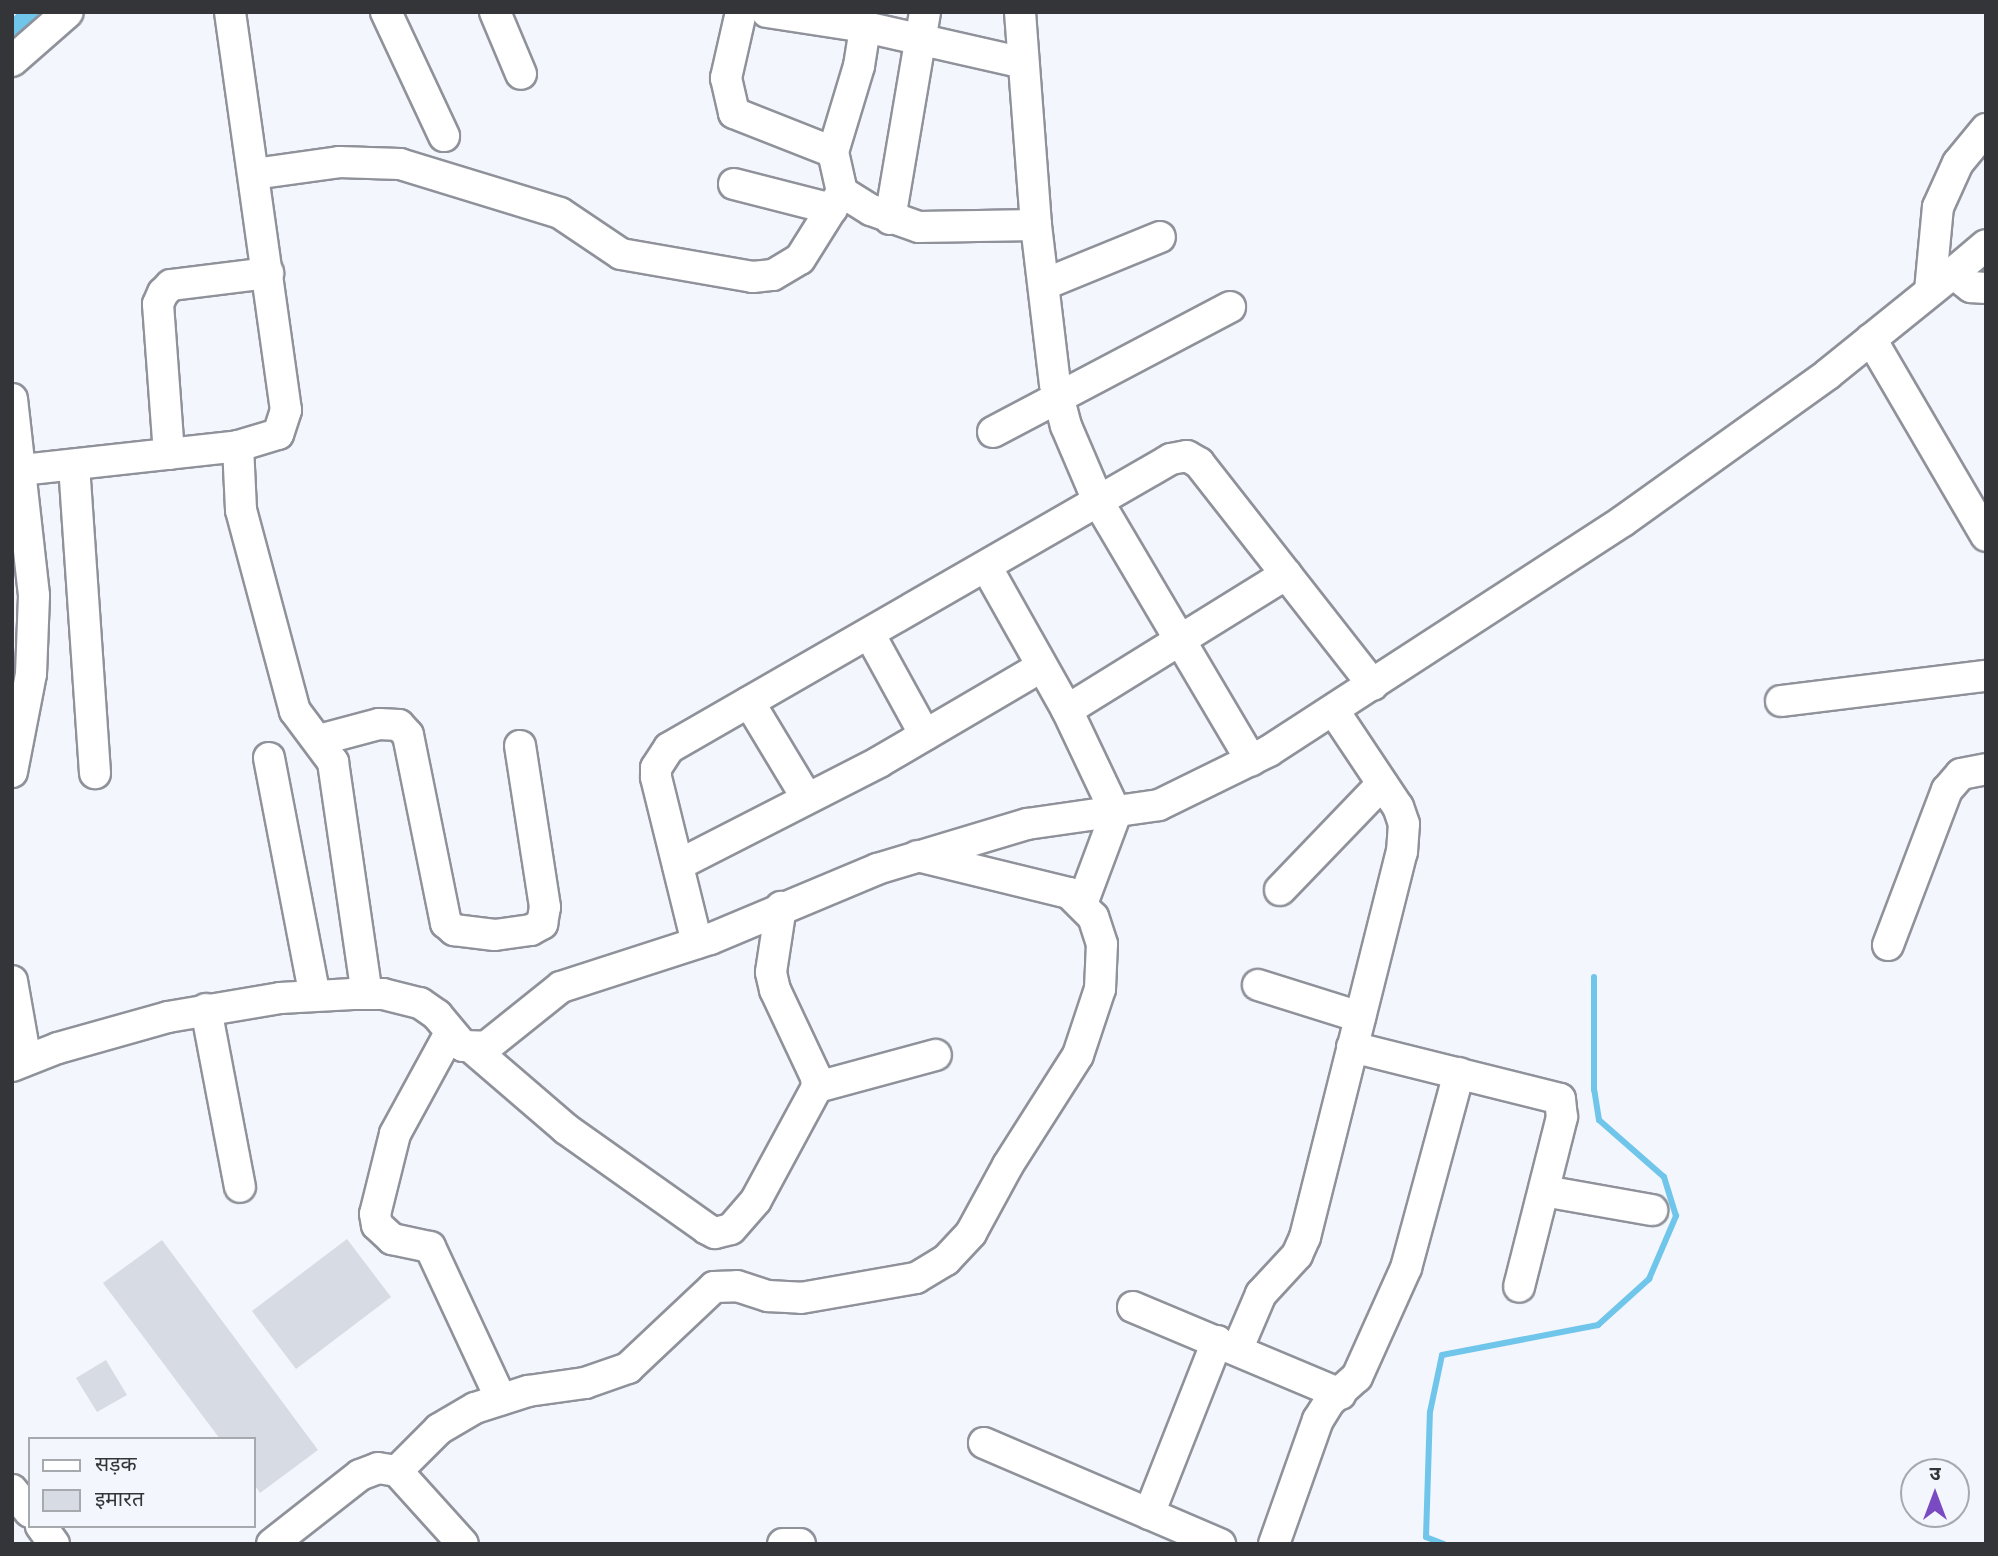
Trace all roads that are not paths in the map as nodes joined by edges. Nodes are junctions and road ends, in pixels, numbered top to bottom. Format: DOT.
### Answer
graph roads {
  1 [pos="68,12"];
  2 [pos="230,12"];
  3 [pos="386,12"];
  4 [pos="495,12"];
  5 [pos="741,12"];
  6 [pos="767,12"];
  7 [pos="1020,12"];
  8 [pos="923,26"];
  9 [pos="865,27"];
  10 [pos="12,61"];
  11 [pos="1023,63"];
  12 [pos="521,74"];
  13 [pos="1986,129"];
  14 [pos="444,136"];
  15 [pos="833,152"];
  16 [pos="254,174"];
  17 [pos="734,184"];
  18 [pos="837,200"];
  19 [pos="890,219"];
  20 [pos="1035,225"];
  21 [pos="1160,237"];
  22 [pos="1986,245"];
  23 [pos="268,273"];
  24 [pos="1942,282"];
  25 [pos="1045,284"];
  26 [pos="1986,288"];
  27 [pos="1230,307"];
  28 [pos="1871,340"];
  29 [pos="12,399"];
  30 [pos="1060,400"];
  31 [pos="993,432"];
  32 [pos="238,446"];
  33 [pos="169,454"];
  34 [pos="74,465"];
  35 [pos="22,471"];
  36 [pos="1099,503"];
  37 [pos="1986,536"];
  38 [pos="987,568"];
  39 [pos="1286,574"];
  40 [pos="870,635"];
  41 [pos="1180,640"];
  42 [pos="1041,667"];
  43 [pos="1986,676"];
  44 [pos="1373,685"];
  45 [pos="1781,701"];
  46 [pos="749,702"];
  47 [pos="1067,710"];
  48 [pos="1334,710"];
  49 [pos="16,731"];
  50 [pos="925,734"];
  51 [pos="319,740"];
  52 [pos="520,746"];
  53 [pos="269,758"];
  54 [pos="1251,760"];
  55 [pos="1986,769"];
  56 [pos="12,772"];
  57 [pos="95,773"];
  58 [pos="1382,784"];
  59 [pos="807,798"];
  60 [pos="1116,813"];
  61 [pos="916,856"];
  62 [pos="678,865"];
  63 [pos="1280,891"];
  64 [pos="1082,904"];
  65 [pos="780,907"];
  66 [pos="697,943"];
  67 [pos="1888,945"];
  68 [pos="12,981"];
  69 [pos="1258,985"];
  70 [pos="367,994"];
  71 [pos="315,996"];
  72 [pos="206,1009"];
  73 [pos="1360,1017"];
  74 [pos="461,1041"];
  75 [pos="1352,1047"];
  76 [pos="936,1055"];
  77 [pos="19,1063"];
  78 [pos="1459,1073"];
  79 [pos="817,1087"];
  80 [pos="240,1187"];
  81 [pos="1544,1191"];
  82 [pos="1651,1210"];
  83 [pos="1519,1287"];
  84 [pos="1133,1307"];
  85 [pos="1227,1345"];
  86 [pos="1340,1394"];
  87 [pos="501,1399"];
  88 [pos="984,1443"];
  89 [pos="397,1471"];
  90 [pos="12,1490"];
  91 [pos="28,1510"];
  92 [pos="1149,1514"];
  93 [pos="42,1528"];
  94 [pos="54,1544"];
  95 [pos="272,1544"];
  96 [pos="463,1544"];
  97 [pos="783,1544"];
  98 [pos="800,1544"];
  99 [pos="1220,1544"];
  100 [pos="1274,1544"];
  1 -- 10 [label="street"];
  2 -- 16 [label="street"];
  3 -- 14 [label="street"];
  4 -- 12 [label="street"];
  5 -- 15 [label="street"];
  6 -- 9 [label="street"];
  7 -- 11 [label="street"];
  8 -- 9 [label="street"];
  8 -- 11 [label="street"];
  8 -- 19 [label="street"];
  9 -- 15 [label="street"];
  11 -- 20 [label="street"];
  13 -- 24 [label="street"];
  15 -- 18 [label="street"];
  16 -- 18 [label="street"];
  16 -- 23 [label="street"];
  17 -- 18 [label="street"];
  18 -- 19 [label="street"];
  19 -- 20 [label="street"];
  20 -- 25 [label="street"];
  21 -- 25 [label="street"];
  22 -- 24 [label="street"];
  23 -- 32 [label="street"];
  23 -- 33 [label="street"];
  24 -- 26 [label="street"];
  24 -- 28 [label="street"];
  25 -- 30 [label="street"];
  27 -- 30 [label="street"];
  28 -- 37 [label="street"];
  28 -- 44 [label="street"];
  29 -- 35 [label="street"];
  30 -- 31 [label="street"];
  30 -- 36 [label="street"];
  32 -- 33 [label="street"];
  32 -- 51 [label="street"];
  33 -- 34 [label="street"];
  34 -- 35 [label="street"];
  34 -- 57 [label="street"];
  35 -- 49 [label="street"];
  36 -- 38 [label="street"];
  36 -- 39 [label="street"];
  36 -- 41 [label="street"];
  38 -- 40 [label="street"];
  38 -- 42 [label="street"];
  39 -- 41 [label="street"];
  39 -- 44 [label="street"];
  40 -- 46 [label="street"];
  40 -- 50 [label="street"];
  41 -- 47 [label="street"];
  41 -- 54 [label="street"];
  42 -- 47 [label="street"];
  42 -- 50 [label="street"];
  43 -- 45 [label="street"];
  44 -- 48 [label="street"];
  46 -- 59 [label="street"];
  46 -- 62 [label="street"];
  47 -- 60 [label="street"];
  48 -- 54 [label="street"];
  48 -- 58 [label="street"];
  49 -- 56 [label="street"];
  50 -- 59 [label="street"];
  51 -- 52 [label="street"];
  51 -- 70 [label="street"];
  53 -- 71 [label="street"];
  54 -- 60 [label="street"];
  55 -- 67 [label="street"];
  58 -- 63 [label="street"];
  58 -- 73 [label="street"];
  59 -- 62 [label="street"];
  60 -- 61 [label="street"];
  60 -- 64 [label="street"];
  61 -- 64 [label="street"];
  61 -- 65 [label="street"];
  62 -- 66 [label="street"];
  64 -- 87 [label="street"];
  65 -- 66 [label="street"];
  65 -- 79 [label="street"];
  66 -- 74 [label="street"];
  68 -- 77 [label="street"];
  69 -- 73 [label="street"];
  70 -- 71 [label="street"];
  70 -- 74 [label="street"];
  71 -- 72 [label="street"];
  72 -- 77 [label="street"];
  72 -- 80 [label="street"];
  73 -- 75 [label="street"];
  74 -- 79 [label="street"];
  74 -- 87 [label="street"];
  75 -- 78 [label="street"];
  75 -- 85 [label="street"];
  76 -- 79 [label="street"];
  78 -- 81 [label="street"];
  78 -- 86 [label="street"];
  81 -- 82 [label="street"];
  81 -- 83 [label="street"];
  84 -- 85 [label="street"];
  85 -- 86 [label="street"];
  85 -- 92 [label="street"];
  86 -- 100 [label="street"];
  87 -- 89 [label="street"];
  88 -- 92 [label="street"];
  89 -- 95 [label="street"];
  89 -- 96 [label="street"];
  90 -- 91 [label="street"];
  92 -- 99 [label="street"];
  93 -- 94 [label="street"];
  97 -- 98 [label="street"];
}
